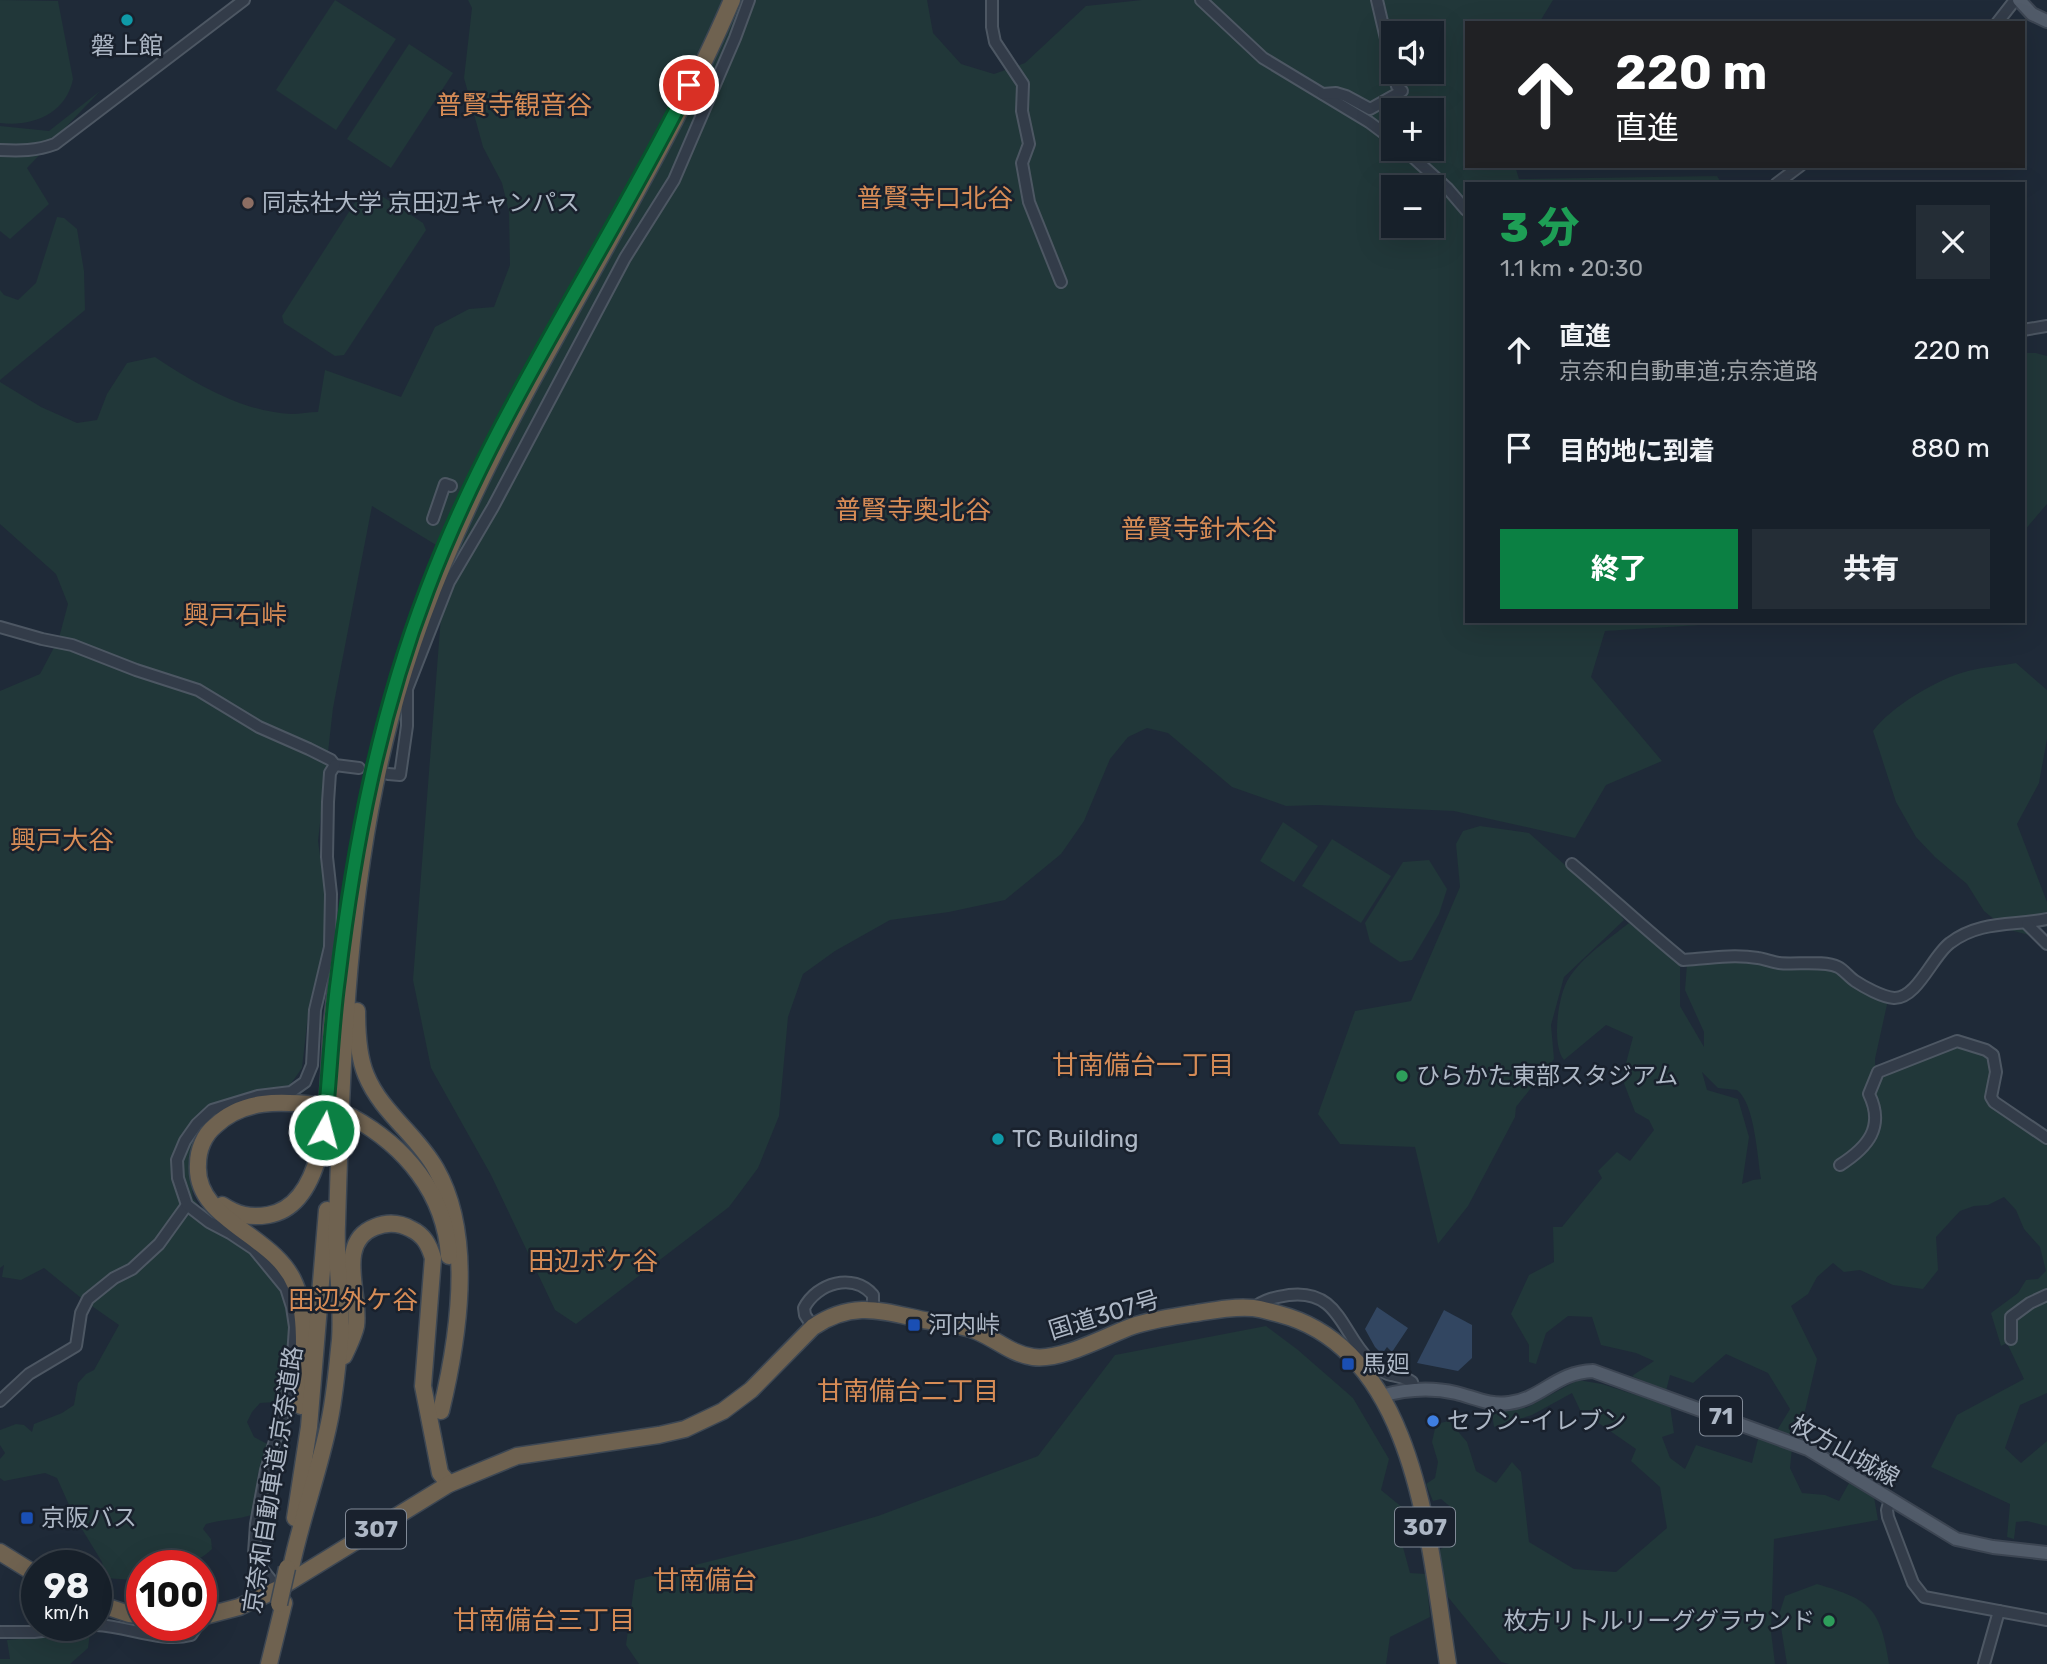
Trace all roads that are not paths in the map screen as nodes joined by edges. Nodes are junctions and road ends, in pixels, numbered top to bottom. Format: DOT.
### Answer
graph roads {
  1 [pos="244,0"];
  2 [pos="730,0"];
  3 [pos="749,0"];
  4 [pos="992,0"];
  5 [pos="1201,0"];
  6 [pos="1377,0"];
  7 [pos="2017,0"];
  8 [pos="1382,21"];
  9 [pos="1999,21"];
  10 [pos="2047,22"];
  11 [pos="1396,84"];
  12 [pos="1323,93"];
  13 [pos="1381,131"];
  14 [pos="0,150"];
  15 [pos="1417,161"];
  16 [pos="1797,168"];
  17 [pos="1779,182"];
  18 [pos="1465,209"];
  19 [pos="1061,282"];
  20 [pos="2047,326"];
  21 [pos="2025,330"];
  22 [pos="451,486"];
  23 [pos="433,519"];
  24 [pos="0,627"];
  25 [pos="335,765"];
  26 [pos="359,768"];
  27 [pos="388,774"];
  28 [pos="1572,864"];
  29 [pos="352,902"];
  30 [pos="2047,919"];
  31 [pos="2027,924"];
  32 [pos="2047,944"];
  33 [pos="317,1109"];
  34 [pos="2047,1138"];
  35 [pos="1840,1166"];
  36 [pos="187,1205"];
  37 [pos="2047,1295"];
  38 [pos="1254,1308"];
  39 [pos="873,1309"];
  40 [pos="813,1327"];
  41 [pos="2011,1339"];
  42 [pos="336,1373"];
  43 [pos="1414,1390"];
  44 [pos="1381,1396"];
  45 [pos="0,1401"];
  46 [pos="435,1415"];
  47 [pos="449,1484"];
  48 [pos="1890,1499"];
  49 [pos="290,1546"];
  50 [pos="0,1552"];
  51 [pos="2047,1553"];
  52 [pos="21,1565"];
  53 [pos="289,1568"];
  54 [pos="280,1599"];
  55 [pos="1999,1611"];
  56 [pos="217,1613"];
  57 [pos="2047,1620"];
  58 [pos="0,1632"];
  59 [pos="21,1632"];
  60 [pos="267,1664"];
  61 [pos="1448,1664"];
  62 [pos="1984,1664"];
  1 -- 14 [label="street"];
  2 -- 29 [label="highway, 京奈和自動車道;京奈道路"];
  3 -- 27 [label="street"];
  4 -- 19 [label="street"];
  5 -- 12 [label="street"];
  6 -- 8 [label="street"];
  7 -- 9 [label="street"];
  7 -- 10 [label="main road"];
  11 -- 12 [label="street"];
  12 -- 13 [label="street"];
  15 -- 18 [label="street"];
  16 -- 17 [label="street"];
  20 -- 21 [label="street"];
  22 -- 23 [label="street"];
  24 -- 25 [label="street"];
  25 -- 26 [label="street"];
  25 -- 36 [label="street"];
  28 -- 31 [label="street"];
  29 -- 33 [label="highway"];
  29 -- 42 [label="highway, 京奈和自動車道;京奈道路"];
  29 -- 46 [label="highway"];
  29 -- 49 [label="highway, 京奈和自動車道;京奈道路"];
  30 -- 31 [label="street"];
  31 -- 32 [label="street"];
  33 -- 46 [label="highway"];
  33 -- 49 [label="highway"];
  34 -- 35 [label="street"];
  36 -- 45 [label="street"];
  36 -- 54 [label="street"];
  37 -- 41 [label="street"];
  38 -- 39 [label="highway, 国道307号 / 307"];
  38 -- 43 [label="street"];
  38 -- 44 [label="highway, 国道307号 / 307"];
  39 -- 40 [label="highway, 国道307号 / 307"];
  39 -- 40 [label="street"];
  40 -- 47 [label="highway, 国道307号 / 307"];
  42 -- 46 [label="highway"];
  42 -- 53 [label="highway, 京奈和自動車道;京奈道路"];
  43 -- 44 [label="main road, 枚方山城線 / 71"];
  43 -- 48 [label="main road, 枚方山城線 / 71"];
  44 -- 61 [label="highway, 国道307号 / 307"];
  46 -- 47 [label="highway"];
  47 -- 54 [label="highway, 国道307号 / 307"];
  48 -- 51 [label="main road, 枚方山城線 / 71"];
  48 -- 55 [label="street"];
  49 -- 53 [label="highway, 京奈和自動車道;京奈道路"];
  50 -- 52 [label="highway"];
  53 -- 54 [label="highway, 京奈和自動車道;京奈道路, bridge"];
  54 -- 56 [label="highway, 国道307号 / 307"];
  54 -- 60 [label="highway, 京奈和自動車道;京奈道路"];
  55 -- 57 [label="street"];
  55 -- 62 [label="street"];
  58 -- 59 [label="street"];
}
